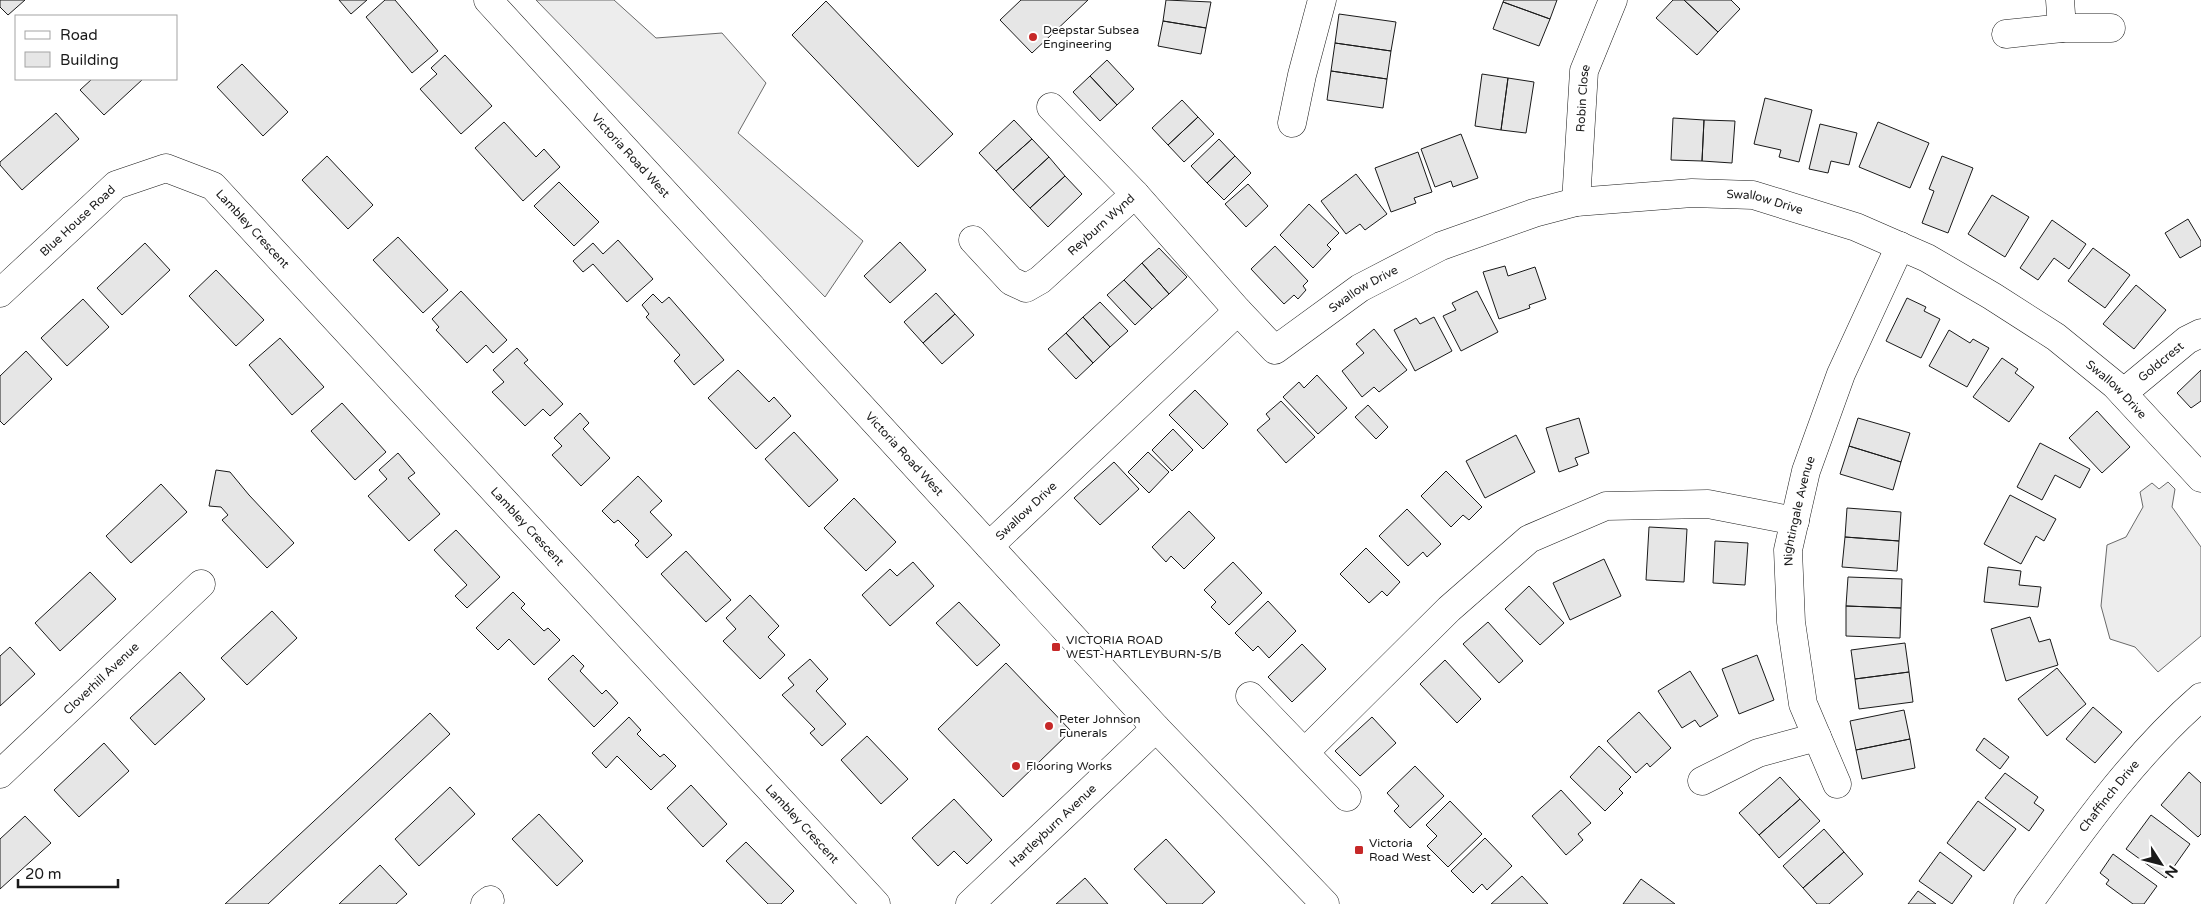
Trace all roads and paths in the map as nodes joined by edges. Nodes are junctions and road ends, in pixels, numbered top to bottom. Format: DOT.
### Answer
graph roads {
  1 [pos="488,0"];
  2 [pos="1322,0"];
  3 [pos="1613,0"];
  4 [pos="2060,0"];
  5 [pos="2062,28"];
  6 [pos="2111,28"];
  7 [pos="2006,34"];
  8 [pos="1052,107"];
  9 [pos="1292,124"];
  10 [pos="166,168"];
  11 [pos="1135,194"];
  12 [pos="1576,202"];
  13 [pos="973,240"];
  14 [pos="1900,246"];
  15 [pos="0,293"];
  16 [pos="1238,311"];
  17 [pos="2201,333"];
  18 [pos="1275,350"];
  19 [pos="2123,394"];
  20 [pos="2201,478"];
  21 [pos="1795,521"];
  22 [pos="989,546"];
  23 [pos="201,584"];
  24 [pos="1250,696"];
  25 [pos="2201,697"];
  26 [pos="1156,728"];
  27 [pos="1817,737"];
  28 [pos="1305,752"];
  29 [pos="0,774"];
  30 [pos="1702,781"];
  31 [pos="1837,784"];
  32 [pos="1347,797"];
  33 [pos="876,904"];
  34 [pos="970,904"];
  35 [pos="1324,904"];
  36 [pos="2028,904"];
  1 -- 22 [label="street, Victoria Road West"];
  2 -- 9 [label="street"];
  3 -- 12 [label="street, Robin Close"];
  4 -- 5 [label="street"];
  5 -- 6 [label="street"];
  5 -- 7 [label="street"];
  8 -- 11 [label="street"];
  10 -- 15 [label="street, Blue House Road"];
  10 -- 33 [label="street, Lambley Crescent"];
  11 -- 13 [label="street, Reyburn Wynd"];
  11 -- 16 [label="street, Reyburn Wynd"];
  12 -- 14 [label="street, Swallow Drive"];
  12 -- 18 [label="street, Swallow Drive"];
  14 -- 19 [label="street, Swallow Drive"];
  14 -- 21 [label="street, Nightingale Avenue"];
  16 -- 18 [label="street, Reyburn Wynd"];
  16 -- 22 [label="street, Swallow Drive"];
  17 -- 19 [label="street, Goldcrest"];
  19 -- 20 [label="street, Swallow Drive"];
  21 -- 27 [label="street, Nightingale Avenue"];
  21 -- 28 [label="street"];
  22 -- 26 [label="street, Victoria Road West"];
  23 -- 29 [label="street, Cloverhill Avenue"];
  24 -- 28 [label="street"];
  25 -- 36 [label="street, Chaffinch Drive"];
  26 -- 34 [label="street, Hartleyburn Avenue"];
  26 -- 35 [label="street, Victoria Road West"];
  27 -- 30 [label="street"];
  27 -- 31 [label="street, Nightingale Avenue"];
  28 -- 32 [label="street"];
}
